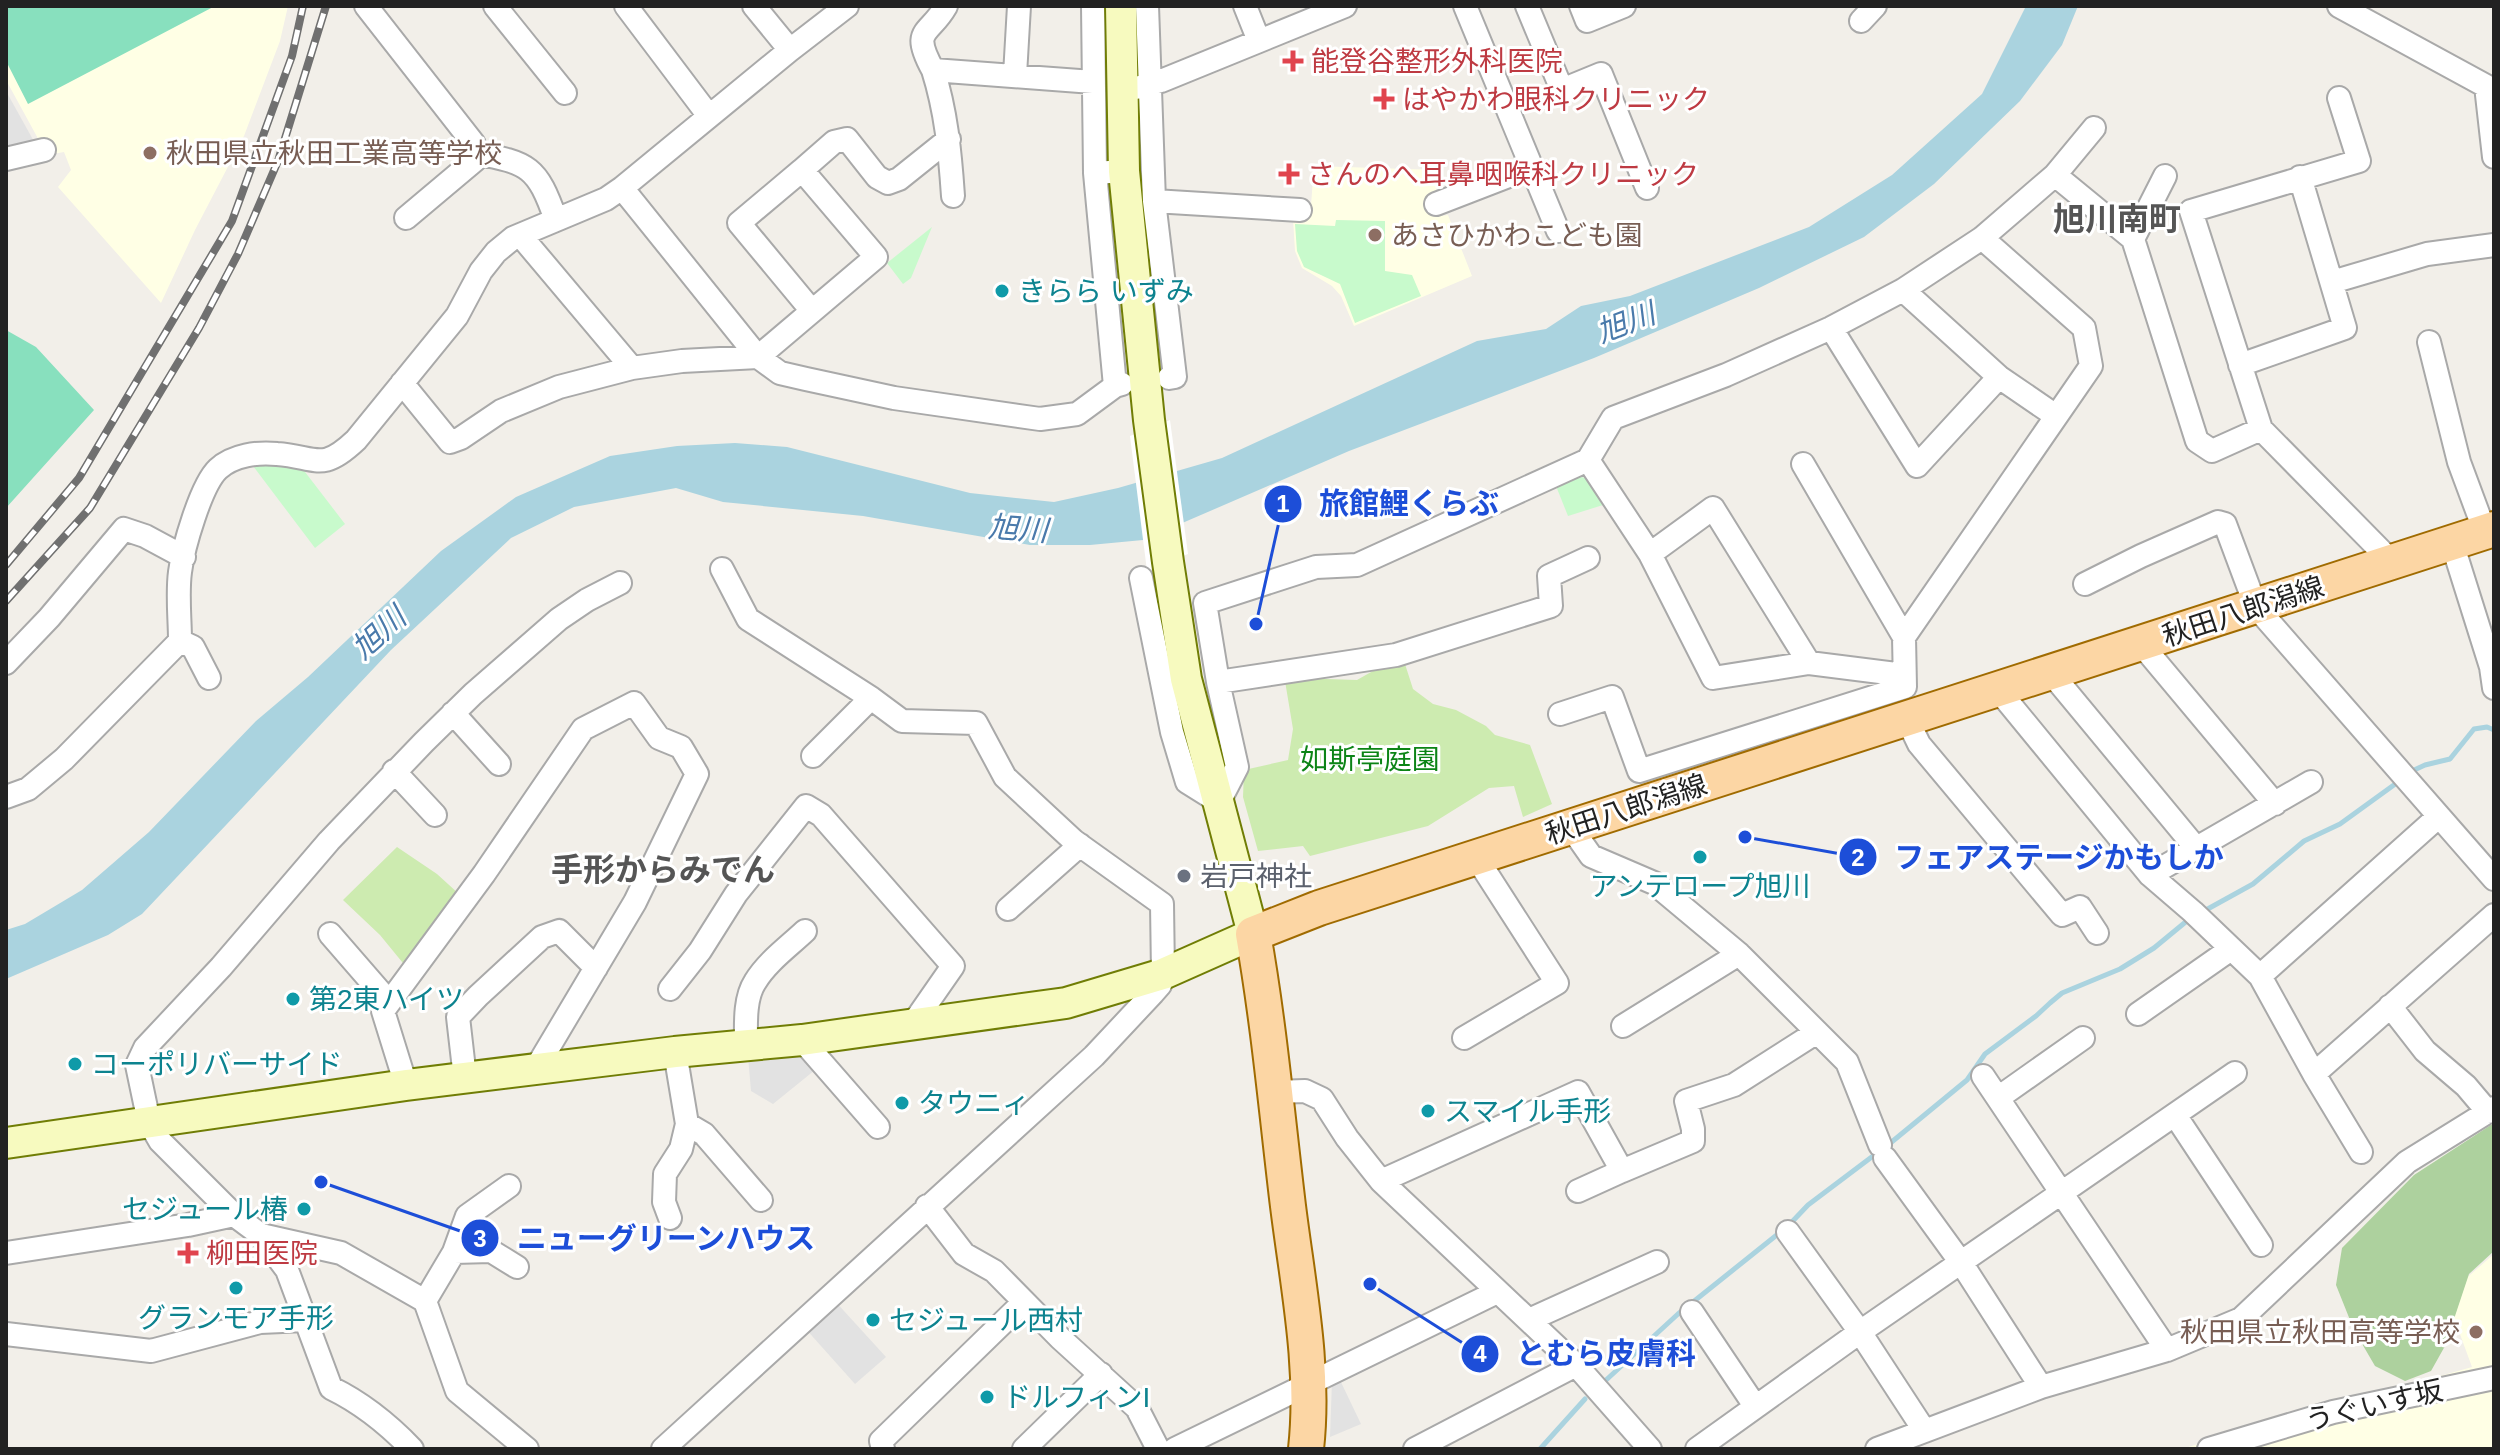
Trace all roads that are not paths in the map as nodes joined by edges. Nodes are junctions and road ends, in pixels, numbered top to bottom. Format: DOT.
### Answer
graph roads {
  1 [pos="366,6"];
  2 [pos="495,6"];
  3 [pos="626,6"];
  4 [pos="754,6"];
  5 [pos="847,6"];
  6 [pos="946,6"];
  7 [pos="1019,6"];
  8 [pos="1093,6"];
  9 [pos="1121,6"];
  10 [pos="1147,6"];
  11 [pos="1245,6"];
  12 [pos="1345,6"];
  13 [pos="1465,6"];
  14 [pos="1527,6"];
  15 [pos="1581,6"];
  16 [pos="1624,6"];
  17 [pos="2352,9"];
  18 [pos="1307,13"];
  19 [pos="1259,41"];
  20 [pos="790,50"];
  21 [pos="933,70"];
  22 [pos="1015,75"];
  23 [pos="1093,82"];
  24 [pos="1136,88"];
  25 [pos="565,93"];
  26 [pos="2339,98"];
  27 [pos="709,116"];
  28 [pos="2492,123"];
  29 [pos="2094,128"];
  30 [pos="949,139"];
  31 [pos="44,150"];
  32 [pos="475,153"];
  33 [pos="2494,157"];
  34 [pos="6,159"];
  35 [pos="1532,167"];
  36 [pos="802,170"];
  37 [pos="1110,172"];
  38 [pos="2055,175"];
  39 [pos="2165,176"];
  40 [pos="2300,177"];
  41 [pos="622,188"];
  42 [pos="1647,188"];
  43 [pos="953,196"];
  44 [pos="1154,201"];
  45 [pos="1436,204"];
  46 [pos="1300,210"];
  47 [pos="406,218"];
  48 [pos="556,220"];
  49 [pos="1558,231"];
  50 [pos="520,235"];
  51 [pos="1982,238"];
  52 [pos="2133,239"];
  53 [pos="2494,245"];
  54 [pos="2332,282"];
  55 [pos="1903,290"];
  56 [pos="812,311"];
  57 [pos="1831,328"];
  58 [pos="2429,342"];
  59 [pos="758,357"];
  60 [pos="2240,365"];
  61 [pos="632,368"];
  62 [pos="1999,377"];
  63 [pos="1169,378"];
  64 [pos="402,383"];
  65 [pos="2056,416"];
  66 [pos="2261,429"];
  67 [pos="1588,460"];
  68 [pos="1803,464"];
  69 [pos="2489,531"];
  70 [pos="2452,543"];
  71 [pos="1650,554"];
  72 [pos="184,557"];
  73 [pos="1588,558"];
  74 [pos="2392,562"];
  75 [pos="722,569"];
  76 [pos="1141,578"];
  77 [pos="620,583"];
  78 [pos="2085,584"];
  79 [pos="2256,607"];
  80 [pos="1904,637"];
  81 [pos="180,641"];
  82 [pos="2141,644"];
  83 [pos="2491,655"];
  84 [pos="6,663"];
  85 [pos="1809,663"];
  86 [pos="2051,673"];
  87 [pos="1904,675"];
  88 [pos="209,678"];
  89 [pos="1218,682"];
  90 [pos="2494,688"];
  91 [pos="1999,691"];
  92 [pos="871,698"];
  93 [pos="453,713"];
  94 [pos="1560,714"];
  95 [pos="1907,719"];
  96 [pos="1821,729"];
  97 [pos="813,756"];
  98 [pos="499,764"];
  99 [pos="394,771"];
  100 [pos="2311,782"];
  101 [pos="6,797"];
  102 [pos="1219,802"];
  103 [pos="2275,804"];
  104 [pos="435,815"];
  105 [pos="2438,817"];
  106 [pos="1570,826"];
  107 [pos="1080,845"];
  108 [pos="2196,848"];
  109 [pos="1476,857"];
  110 [pos="2150,875"];
  111 [pos="2494,879"];
  112 [pos="1008,909"];
  113 [pos="2494,915"];
  114 [pos="805,931"];
  115 [pos="2097,933"];
  116 [pos="330,934"];
  117 [pos="1253,934"];
  118 [pos="2231,949"];
  119 [pos="1739,954"];
  120 [pos="596,968"];
  121 [pos="1163,974"];
  122 [pos="2260,976"];
  123 [pos="670,989"];
  124 [pos="389,1002"];
  125 [pos="2390,1006"];
  126 [pos="2138,1014"];
  127 [pos="912,1025"];
  128 [pos="1623,1026"];
  129 [pos="1817,1032"];
  130 [pos="1464,1038"];
  131 [pos="2083,1038"];
  132 [pos="802,1040"];
  133 [pos="746,1045"];
  134 [pos="675,1052"];
  135 [pos="535,1070"];
  136 [pos="2235,1073"];
  137 [pos="2314,1074"];
  138 [pos="1983,1076"];
  139 [pos="465,1078"];
  140 [pos="406,1085"];
  141 [pos="1275,1092"];
  142 [pos="1998,1098"];
  143 [pos="2491,1110"];
  144 [pos="2175,1115"];
  145 [pos="149,1122"];
  146 [pos="687,1124"];
  147 [pos="878,1127"];
  148 [pos="6,1143"];
  149 [pos="2361,1152"];
  150 [pos="1622,1171"];
  151 [pos="1381,1181"];
  152 [pos="509,1186"];
  153 [pos="1578,1191"];
  154 [pos="2063,1194"];
  155 [pos="761,1200"];
  156 [pos="927,1206"];
  157 [pos="234,1215"];
  158 [pos="670,1218"];
  159 [pos="1788,1232"];
  160 [pos="261,1235"];
  161 [pos="2261,1245"];
  162 [pos="454,1252"];
  163 [pos="6,1253"];
  164 [pos="1657,1262"];
  165 [pos="1962,1264"];
  166 [pos="517,1267"];
  167 [pos="1497,1292"];
  168 [pos="425,1301"];
  169 [pos="1024,1302"];
  170 [pos="1692,1312"];
  171 [pos="305,1320"];
  172 [pos="1529,1320"];
  173 [pos="1860,1332"];
  174 [pos="6,1334"];
  175 [pos="2167,1350"];
  176 [pos="1576,1365"];
  177 [pos="1101,1374"];
  178 [pos="2494,1378"];
  179 [pos="1309,1385"];
  180 [pos="2041,1387"];
  181 [pos="1755,1406"];
  182 [pos="1924,1430"];
  183 [pos="412,1449"];
  184 [pos="527,1449"];
  185 [pos="663,1449"];
  186 [pos="883,1449"];
  187 [pos="1024,1449"];
  188 [pos="1158,1449"];
  189 [pos="1175,1449"];
  190 [pos="1306,1449"];
  191 [pos="1415,1449"];
  192 [pos="1649,1449"];
  193 [pos="1697,1449"];
  194 [pos="1877,1449"];
  195 [pos="2209,1449"];
  1 -- 32 [label="street"];
  2 -- 25 [label="street"];
  3 -- 27 [label="street"];
  4 -- 20 [label="street"];
  5 -- 20 [label="street"];
  6 -- 21 [label="street"];
  7 -- 22 [label="street"];
  8 -- 23 [label="street"];
  9 -- 24 [label="street"];
  10 -- 24 [label="street"];
  11 -- 19 [label="street"];
  12 -- 18 [label="street"];
  13 -- 35 [label="street"];
  14 -- 42 [label="street"];
  15 -- 16 [label="street"];
  17 -- 28 [label="street"];
  18 -- 19 [label="street"];
  19 -- 24 [label="street"];
  20 -- 27 [label="street"];
  21 -- 22 [label="street"];
  21 -- 30 [label="street"];
  22 -- 23 [label="street"];
  23 -- 37 [label="street"];
  24 -- 37 [label="street"];
  24 -- 44 [label="street"];
  26 -- 40 [label="street"];
  27 -- 41 [label="street"];
  28 -- 33 [label="street"];
  29 -- 38 [label="street"];
  30 -- 36 [label="street"];
  30 -- 43 [label="street"];
  31 -- 34 [label="street"];
  32 -- 47 [label="street"];
  32 -- 48 [label="street"];
  35 -- 45 [label="street"];
  35 -- 49 [label="street"];
  36 -- 56 [label="street"];
  36 -- 56 [label="street"];
  37 -- 59 [label="street"];
  37 -- 102 [label="street"];
  38 -- 51 [label="street"];
  38 -- 52 [label="street"];
  39 -- 52 [label="street"];
  40 -- 54 [label="street"];
  40 -- 60 [label="street"];
  41 -- 48 [label="street"];
  41 -- 59 [label="street"];
  44 -- 46 [label="street"];
  44 -- 63 [label="street"];
  48 -- 50 [label="street"];
  50 -- 61 [label="street"];
  50 -- 64 [label="street"];
  51 -- 55 [label="street"];
  51 -- 65 [label="street"];
  52 -- 66 [label="street"];
  53 -- 54 [label="street"];
  54 -- 60 [label="street"];
  55 -- 57 [label="street"];
  55 -- 62 [label="street"];
  56 -- 59 [label="street"];
  57 -- 62 [label="street"];
  57 -- 67 [label="street"];
  58 -- 69 [label="street"];
  59 -- 61 [label="street"];
  60 -- 66 [label="street"];
  61 -- 64 [label="street"];
  62 -- 65 [label="street"];
  64 -- 72 [label="street"];
  65 -- 80 [label="street"];
  66 -- 74 [label="street"];
  67 -- 71 [label="street"];
  67 -- 89 [label="street"];
  68 -- 80 [label="street"];
  69 -- 70 [label="main road, 秋田八郎潟線"];
  70 -- 74 [label="main road, 秋田八郎潟線"];
  70 -- 83 [label="street"];
  71 -- 85 [label="street"];
  71 -- 85 [label="street"];
  72 -- 81 [label="street"];
  72 -- 84 [label="street"];
  73 -- 89 [label="street"];
  74 -- 79 [label="main road, 秋田八郎潟線"];
  75 -- 92 [label="street"];
  76 -- 102 [label="street"];
  77 -- 93 [label="street"];
  78 -- 79 [label="street"];
  79 -- 82 [label="main road, 秋田八郎潟線"];
  79 -- 105 [label="street"];
  80 -- 87 [label="street"];
  81 -- 88 [label="street"];
  81 -- 101 [label="street"];
  82 -- 86 [label="main road, 秋田八郎潟線"];
  82 -- 103 [label="street"];
  83 -- 90 [label="street"];
  85 -- 87 [label="street"];
  86 -- 91 [label="main road, 秋田八郎潟線"];
  86 -- 108 [label="street"];
  87 -- 96 [label="street"];
  89 -- 102 [label="street"];
  91 -- 95 [label="main road, 秋田八郎潟線"];
  91 -- 110 [label="street"];
  92 -- 97 [label="street"];
  92 -- 107 [label="street"];
  93 -- 98 [label="street"];
  93 -- 99 [label="street"];
  94 -- 96 [label="street"];
  95 -- 96 [label="main road, 秋田八郎潟線"];
  95 -- 115 [label="street"];
  96 -- 106 [label="main road, 秋田八郎潟線"];
  99 -- 104 [label="street"];
  99 -- 145 [label="street"];
  100 -- 103 [label="street"];
  102 -- 117 [label="street"];
  103 -- 108 [label="street"];
  105 -- 111 [label="street"];
  105 -- 122 [label="street"];
  106 -- 109 [label="main road, 秋田八郎潟線"];
  106 -- 119 [label="street"];
  107 -- 112 [label="street"];
  107 -- 121 [label="street"];
  108 -- 110 [label="street"];
  109 -- 117 [label="main road, 秋田八郎潟線"];
  109 -- 130 [label="street"];
  110 -- 118 [label="street"];
  113 -- 125 [label="street"];
  114 -- 133 [label="street"];
  116 -- 124 [label="street"];
  117 -- 121 [label="street"];
  117 -- 141 [label="main road"];
  118 -- 122 [label="street"];
  118 -- 126 [label="street"];
  119 -- 128 [label="street"];
  119 -- 129 [label="street"];
  120 -- 124 [label="street"];
  120 -- 135 [label="street"];
  120 -- 139 [label="street"];
  121 -- 127 [label="street"];
  121 -- 156 [label="street"];
  122 -- 137 [label="street"];
  123 -- 127 [label="street"];
  124 -- 140 [label="street"];
  125 -- 137 [label="street"];
  125 -- 143 [label="street"];
  127 -- 132 [label="street"];
  129 -- 150 [label="street"];
  129 -- 165 [label="street"];
  131 -- 142 [label="street"];
  132 -- 133 [label="street"];
  132 -- 147 [label="street"];
  133 -- 134 [label="street"];
  134 -- 135 [label="street"];
  134 -- 146 [label="street"];
  135 -- 139 [label="street"];
  136 -- 144 [label="street"];
  137 -- 149 [label="street"];
  138 -- 142 [label="street"];
  139 -- 140 [label="street"];
  140 -- 145 [label="street"];
  141 -- 151 [label="street"];
  141 -- 179 [label="main road"];
  142 -- 154 [label="street"];
  143 -- 175 [label="street"];
  144 -- 154 [label="street"];
  144 -- 161 [label="street"];
  145 -- 148 [label="street"];
  145 -- 157 [label="street"];
  146 -- 155 [label="street"];
  146 -- 158 [label="street"];
  150 -- 151 [label="street"];
  150 -- 153 [label="street"];
  151 -- 167 [label="street"];
  152 -- 162 [label="street"];
  154 -- 165 [label="street"];
  154 -- 175 [label="street"];
  156 -- 169 [label="street"];
  156 -- 185 [label="street"];
  157 -- 160 [label="street"];
  157 -- 163 [label="street"];
  159 -- 173 [label="street"];
  160 -- 168 [label="street"];
  160 -- 171 [label="street"];
  162 -- 166 [label="street"];
  162 -- 168 [label="street"];
  164 -- 172 [label="street"];
  165 -- 173 [label="street"];
  165 -- 180 [label="street"];
  167 -- 172 [label="street"];
  167 -- 179 [label="street"];
  168 -- 184 [label="street"];
  169 -- 177 [label="street"];
  169 -- 186 [label="street"];
  170 -- 181 [label="street"];
  171 -- 174 [label="street"];
  171 -- 183 [label="street"];
  172 -- 176 [label="street"];
  173 -- 181 [label="street"];
  173 -- 182 [label="street"];
  175 -- 180 [label="street"];
  176 -- 191 [label="street"];
  176 -- 192 [label="street"];
  177 -- 187 [label="street"];
  177 -- 188 [label="street"];
  178 -- 195 [label="street, うぐいす坂"];
  179 -- 189 [label="street"];
  179 -- 190 [label="main road"];
  180 -- 182 [label="street"];
  181 -- 193 [label="street"];
  182 -- 194 [label="street"];
}
